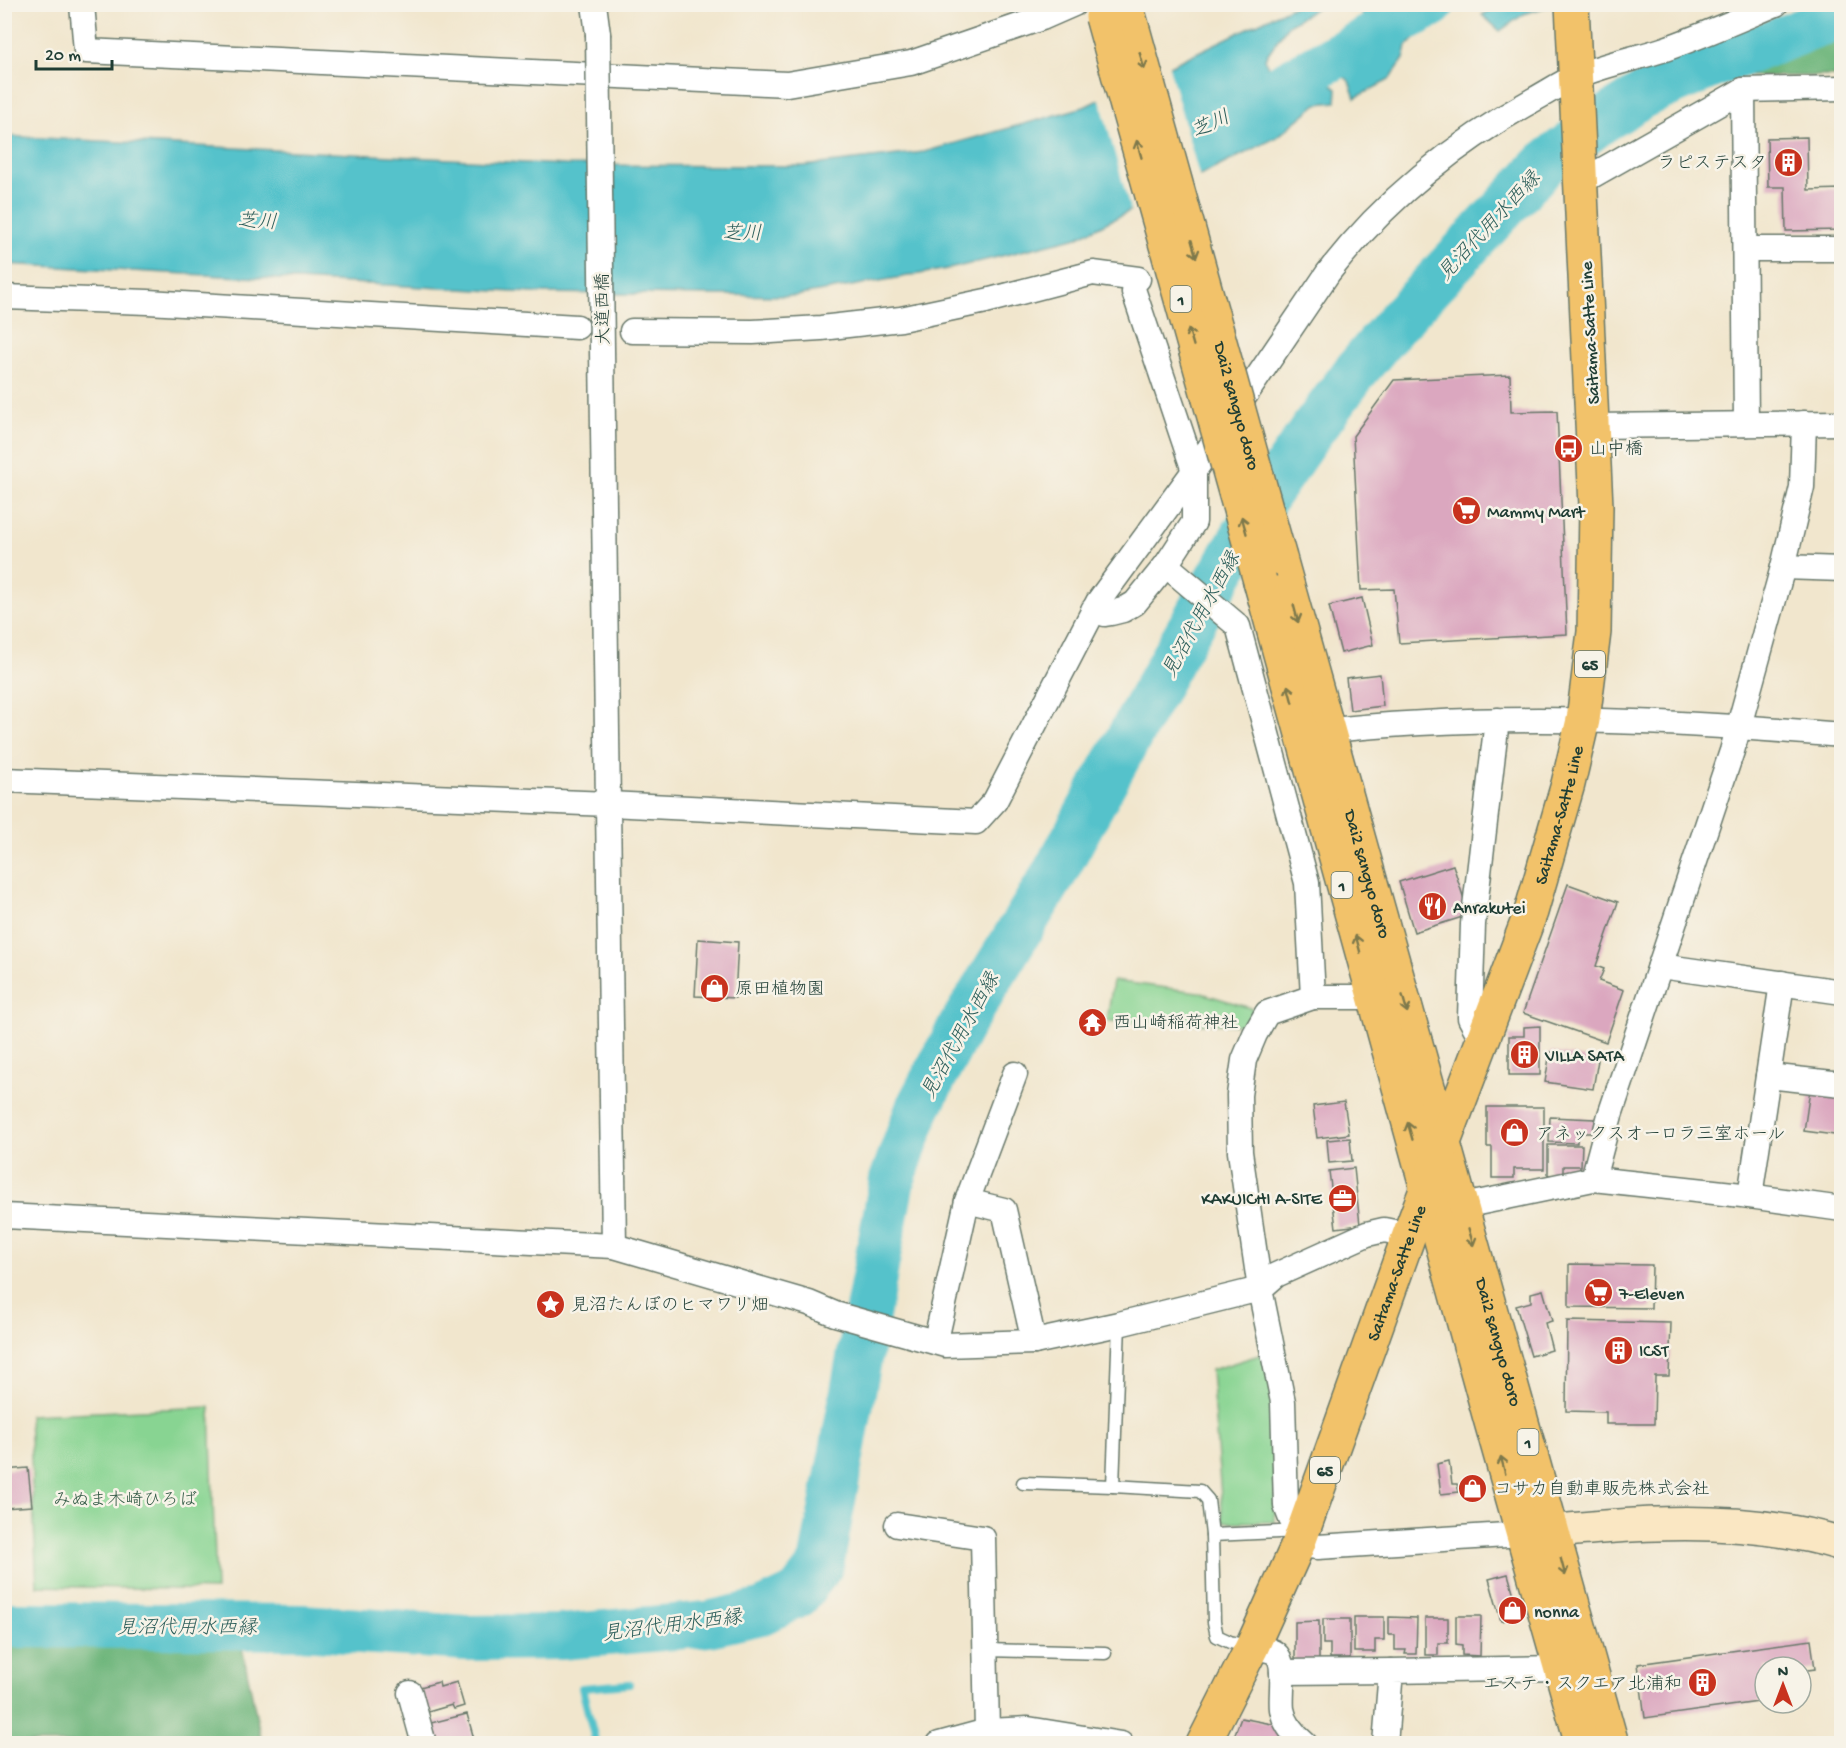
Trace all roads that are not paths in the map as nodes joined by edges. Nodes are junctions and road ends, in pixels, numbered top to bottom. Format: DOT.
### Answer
graph roads {
  1 [pos="82,4"];
  2 [pos="594,4"];
  3 [pos="1074,4"];
  4 [pos="1098,4"];
  5 [pos="1126,4"];
  6 [pos="1572,4"];
  7 [pos="1776,4"];
  8 [pos="1576,77"];
  9 [pos="1842,88"];
  10 [pos="1743,90"];
  11 [pos="1581,173"];
  12 [pos="1745,249"];
  13 [pos="1842,249"];
  14 [pos="4,297"];
  15 [pos="578,327"];
  16 [pos="632,331"];
  17 [pos="1804,423"];
  18 [pos="1842,423"];
  19 [pos="1746,424"];
  20 [pos="1594,426"];
  21 [pos="1194,471"];
  22 [pos="1166,565"];
  23 [pos="1783,567"];
  24 [pos="1270,569"];
  25 [pos="1842,569"];
  26 [pos="1094,610"];
  27 [pos="1497,720"];
  28 [pos="1583,720"];
  29 [pos="1739,726"];
  30 [pos="1314,732"];
  31 [pos="1842,735"];
  32 [pos="1267,739"];
  33 [pos="4,780"];
  34 [pos="609,804"];
  35 [pos="1660,966"];
  36 [pos="1782,983"];
  37 [pos="1842,992"];
  38 [pos="1312,997"];
  39 [pos="1372,997"];
  40 [pos="1482,1040"];
  41 [pos="1015,1074"];
  42 [pos="1768,1076"];
  43 [pos="1842,1084"];
  44 [pos="1444,1141"];
  45 [pos="1593,1179"];
  46 [pos="1427,1188"];
  47 [pos="1750,1196"];
  48 [pos="967,1201"];
  49 [pos="1462,1206"];
  50 [pos="1842,1209"];
  51 [pos="4,1216"];
  52 [pos="1409,1235"];
  53 [pos="614,1246"];
  54 [pos="1260,1289"];
  55 [pos="1119,1324"];
  56 [pos="936,1340"];
  57 [pos="1034,1342"];
  58 [pos="1023,1483"];
  59 [pos="1113,1486"];
  60 [pos="897,1525"];
  61 [pos="1538,1533"];
  62 [pos="1212,1535"];
  63 [pos="1300,1538"];
  64 [pos="1842,1544"];
  65 [pos="1252,1647"];
  66 [pos="985,1650"];
  67 [pos="1104,1653"];
  68 [pos="1560,1668"];
  69 [pos="1391,1671"];
  70 [pos="1282,1672"];
  71 [pos="410,1693"];
  72 [pos="987,1731"];
  73 [pos="424,1743"];
  74 [pos="939,1743"];
  75 [pos="1121,1743"];
  76 [pos="1203,1743"];
  77 [pos="1305,1743"];
  78 [pos="1385,1743"];
  79 [pos="1582,1743"];
  80 [pos="1612,1743"];
  1 -- 3 [label="street"];
  2 -- 34 [label="street, 大道西橋, bridge"];
  24 -- 4 [label="main road, Dai2 sangyo doro / 1, one-way, bridge"];
  5 -- 24 [label="main road, Dai2 sangyo doro / 1, one-way, bridge"];
  6 -- 8 [label="main road, Saitama-Satte Line / 65"];
  7 -- 8 [label="street"];
  8 -- 11 [label="main road, Saitama-Satte Line / 65"];
  8 -- 21 [label="street"];
  9 -- 10 [label="street"];
  10 -- 11 [label="street"];
  10 -- 12 [label="street"];
  11 -- 20 [label="main road, Saitama-Satte Line / 65"];
  12 -- 13 [label="street"];
  12 -- 19 [label="street"];
  14 -- 15 [label="street"];
  16 -- 21 [label="street"];
  17 -- 18 [label="street"];
  17 -- 19 [label="street"];
  17 -- 23 [label="street"];
  19 -- 20 [label="street"];
  20 -- 28 [label="main road, Saitama-Satte Line / 65"];
  21 -- 22 [label="street"];
  21 -- 26 [label="street"];
  22 -- 26 [label="street"];
  22 -- 32 [label="street"];
  23 -- 25 [label="street"];
  23 -- 29 [label="street"];
  24 -- 30 [label="main road, Dai2 sangyo doro / 1"];
  26 -- 34 [label="street"];
  27 -- 28 [label="street"];
  27 -- 30 [label="street"];
  27 -- 40 [label="street"];
  28 -- 29 [label="street"];
  28 -- 40 [label="main road, Saitama-Satte Line / 65"];
  29 -- 31 [label="street"];
  29 -- 35 [label="street"];
  30 -- 32 [label="street"];
  39 -- 30 [label="main road, Dai2 sangyo doro / 1, one-way"];
  30 -- 44 [label="main road, Dai2 sangyo doro / 1, one-way"];
  32 -- 38 [label="street"];
  33 -- 34 [label="street"];
  34 -- 53 [label="street, 大道西橋"];
  35 -- 36 [label="street"];
  35 -- 45 [label="street"];
  36 -- 37 [label="street"];
  36 -- 42 [label="street"];
  38 -- 39 [label="street"];
  38 -- 54 [label="street"];
  46 -- 39 [label="main road, Dai2 sangyo doro / 1, one-way"];
  40 -- 44 [label="main road, Saitama-Satte Line / 65"];
  41 -- 48 [label="street"];
  42 -- 43 [label="street"];
  42 -- 47 [label="street"];
  44 -- 46 [label="main road, Saitama-Satte Line / 65"];
  44 -- 49 [label="main road, Dai2 sangyo doro / 1"];
  45 -- 47 [label="street"];
  45 -- 49 [label="street"];
  46 -- 52 [label="main road, Saitama-Satte Line / 65"];
  61 -- 46 [label="main road, Dai2 sangyo doro / 1, one-way"];
  47 -- 50 [label="street"];
  48 -- 56 [label="street"];
  48 -- 57 [label="street"];
  49 -- 61 [label="main road, Dai2 sangyo doro / 1, one-way"];
  51 -- 53 [label="street"];
  52 -- 54 [label="street"];
  52 -- 63 [label="main road, Saitama-Satte Line / 65"];
  53 -- 56 [label="street"];
  54 -- 55 [label="street"];
  54 -- 63 [label="street"];
  55 -- 57 [label="street"];
  55 -- 59 [label="lane"];
  56 -- 57 [label="street"];
  58 -- 59 [label="lane"];
  59 -- 62 [label="lane"];
  60 -- 66 [label="street"];
  61 -- 63 [label="street"];
  61 -- 64 [label="street"];
  61 -- 68 [label="main road, Dai2 sangyo doro / 1"];
  61 -- 80 [label="main road, Dai2 sangyo doro / 1, one-way"];
  62 -- 63 [label="lane"];
  62 -- 65 [label="lane"];
  63 -- 65 [label="main road, Saitama-Satte Line / 65"];
  65 -- 70 [label="street"];
  65 -- 76 [label="main road, Saitama-Satte Line / 65"];
  66 -- 67 [label="lane"];
  66 -- 72 [label="street"];
  68 -- 69 [label="street"];
  68 -- 79 [label="main road, Dai2 sangyo doro / 1"];
  69 -- 70 [label="street"];
  69 -- 78 [label="street"];
  70 -- 77 [label="street"];
  71 -- 73 [label="street"];
  72 -- 74 [label="street"];
  72 -- 75 [label="street"];
}
